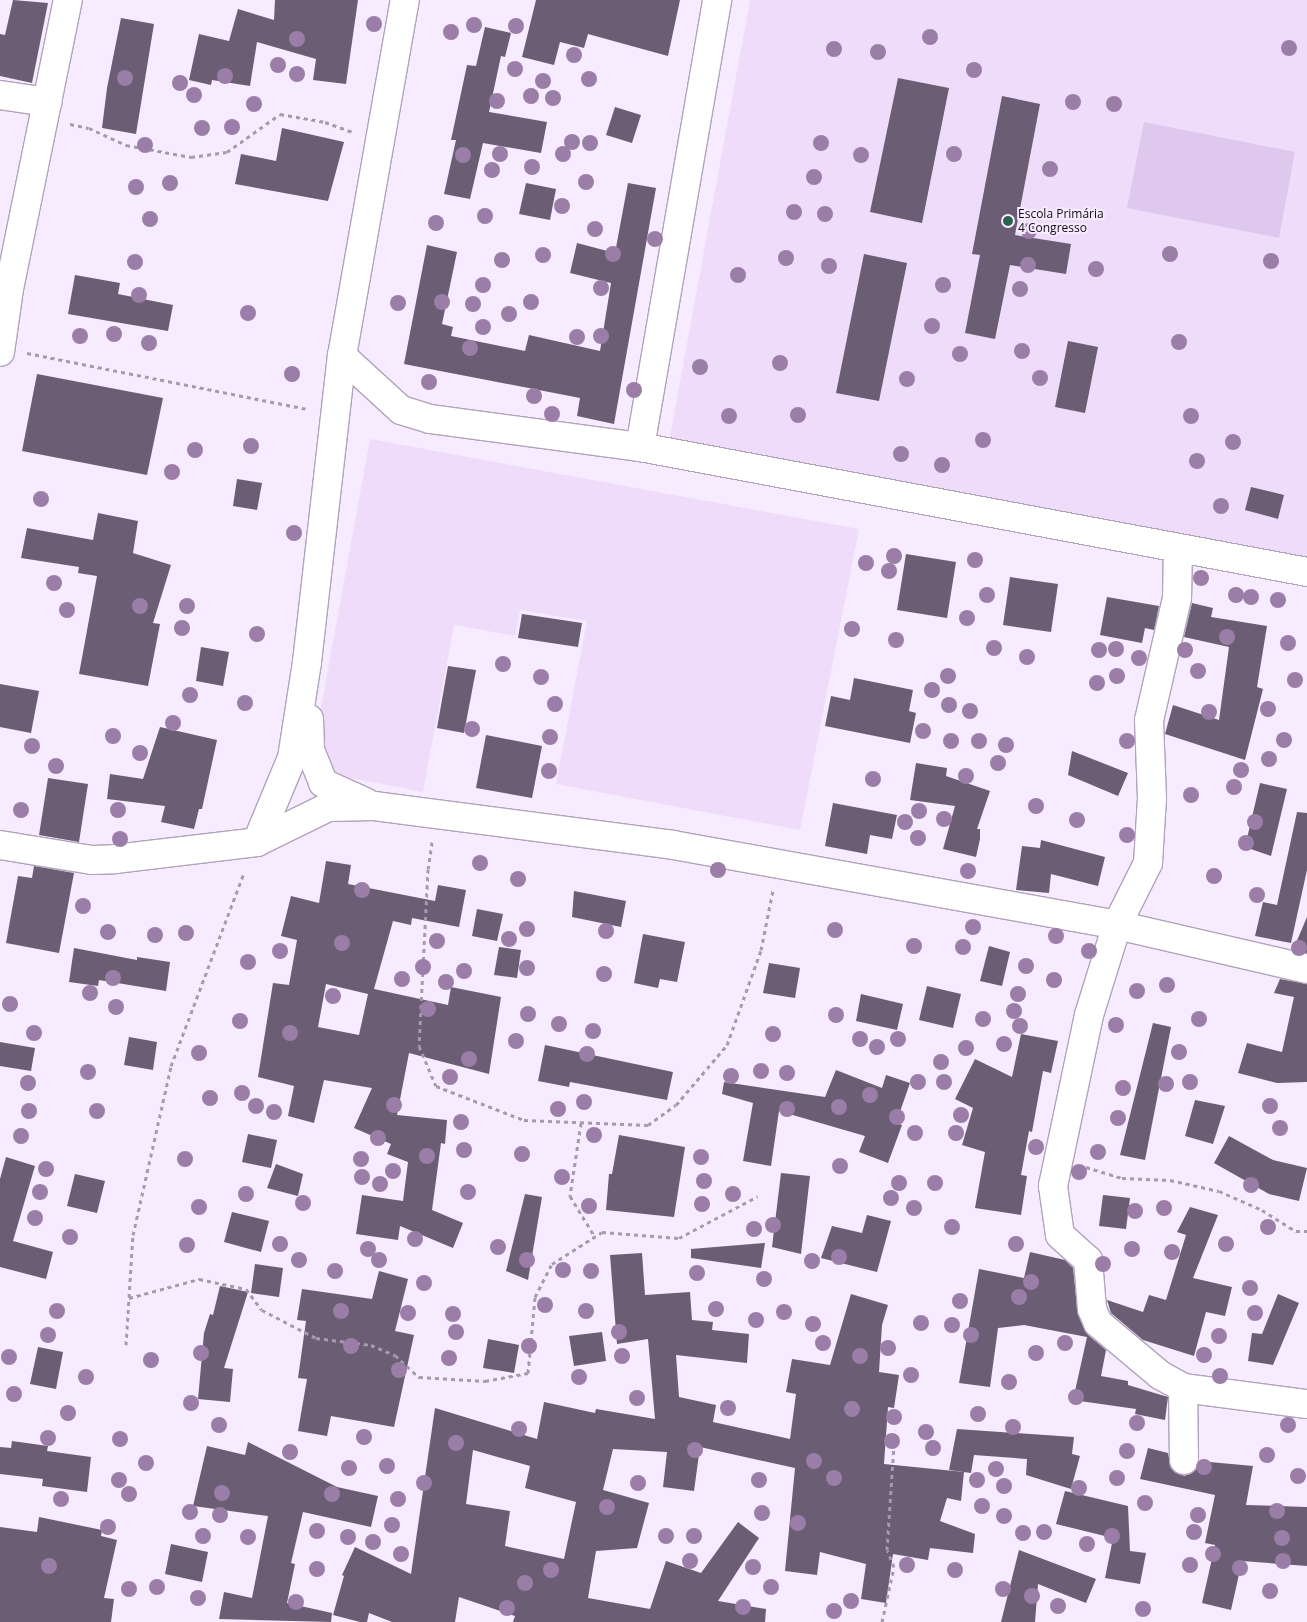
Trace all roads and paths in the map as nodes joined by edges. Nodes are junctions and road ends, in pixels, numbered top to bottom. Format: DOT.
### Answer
graph roads {
  1 [pos="68,0"];
  2 [pos="405,0"];
  3 [pos="717,0"];
  4 [pos="0,95"];
  5 [pos="45,110"];
  6 [pos="380,142"];
  7 [pos="0,349"];
  8 [pos="342,356"];
  9 [pos="335,414"];
  10 [pos="640,447"];
  11 [pos="1178,548"];
  12 [pos="1307,572"];
  13 [pos="307,662"];
  14 [pos="374,806"];
  15 [pos="437,814"];
  16 [pos="256,842"];
  17 [pos="0,845"];
  18 [pos="779,864"];
  19 [pos="1117,925"];
  20 [pos="1307,969"];
  21 [pos="581,1123"];
  22 [pos="1060,1158"];
  23 [pos="758,1196"];
  24 [pos="1307,1231"];
  25 [pos="595,1237"];
  26 [pos="129,1298"];
  27 [pos="126,1344"];
  28 [pos="1183,1388"];
  29 [pos="1307,1404"];
  30 [pos="895,1430"];
  31 [pos="1184,1460"];
  32 [pos="882,1622"];
  1 -- 5 [label="street"];
  2 -- 6 [label="street"];
  3 -- 10 [label="street"];
  4 -- 5 [label="street"];
  5 -- 6 [label="path"];
  5 -- 7 [label="street"];
  6 -- 8 [label="street"];
  7 -- 9 [label="path"];
  8 -- 9 [label="street"];
  8 -- 10 [label="street"];
  9 -- 13 [label="street"];
  10 -- 11 [label="street"];
  11 -- 12 [label="street"];
  11 -- 19 [label="street"];
  13 -- 14 [label="street"];
  13 -- 16 [label="street"];
  14 -- 15 [label="street"];
  14 -- 16 [label="street"];
  15 -- 18 [label="street"];
  15 -- 21 [label="path"];
  16 -- 17 [label="street"];
  16 -- 26 [label="path"];
  18 -- 19 [label="street"];
  18 -- 21 [label="path"];
  19 -- 20 [label="street"];
  19 -- 22 [label="street"];
  21 -- 25 [label="path"];
  22 -- 24 [label="path"];
  22 -- 28 [label="street"];
  23 -- 25 [label="path"];
  25 -- 26 [label="path"];
  26 -- 27 [label="path"];
  28 -- 29 [label="street"];
  28 -- 31 [label="street"];
  30 -- 32 [label="path"];
}
